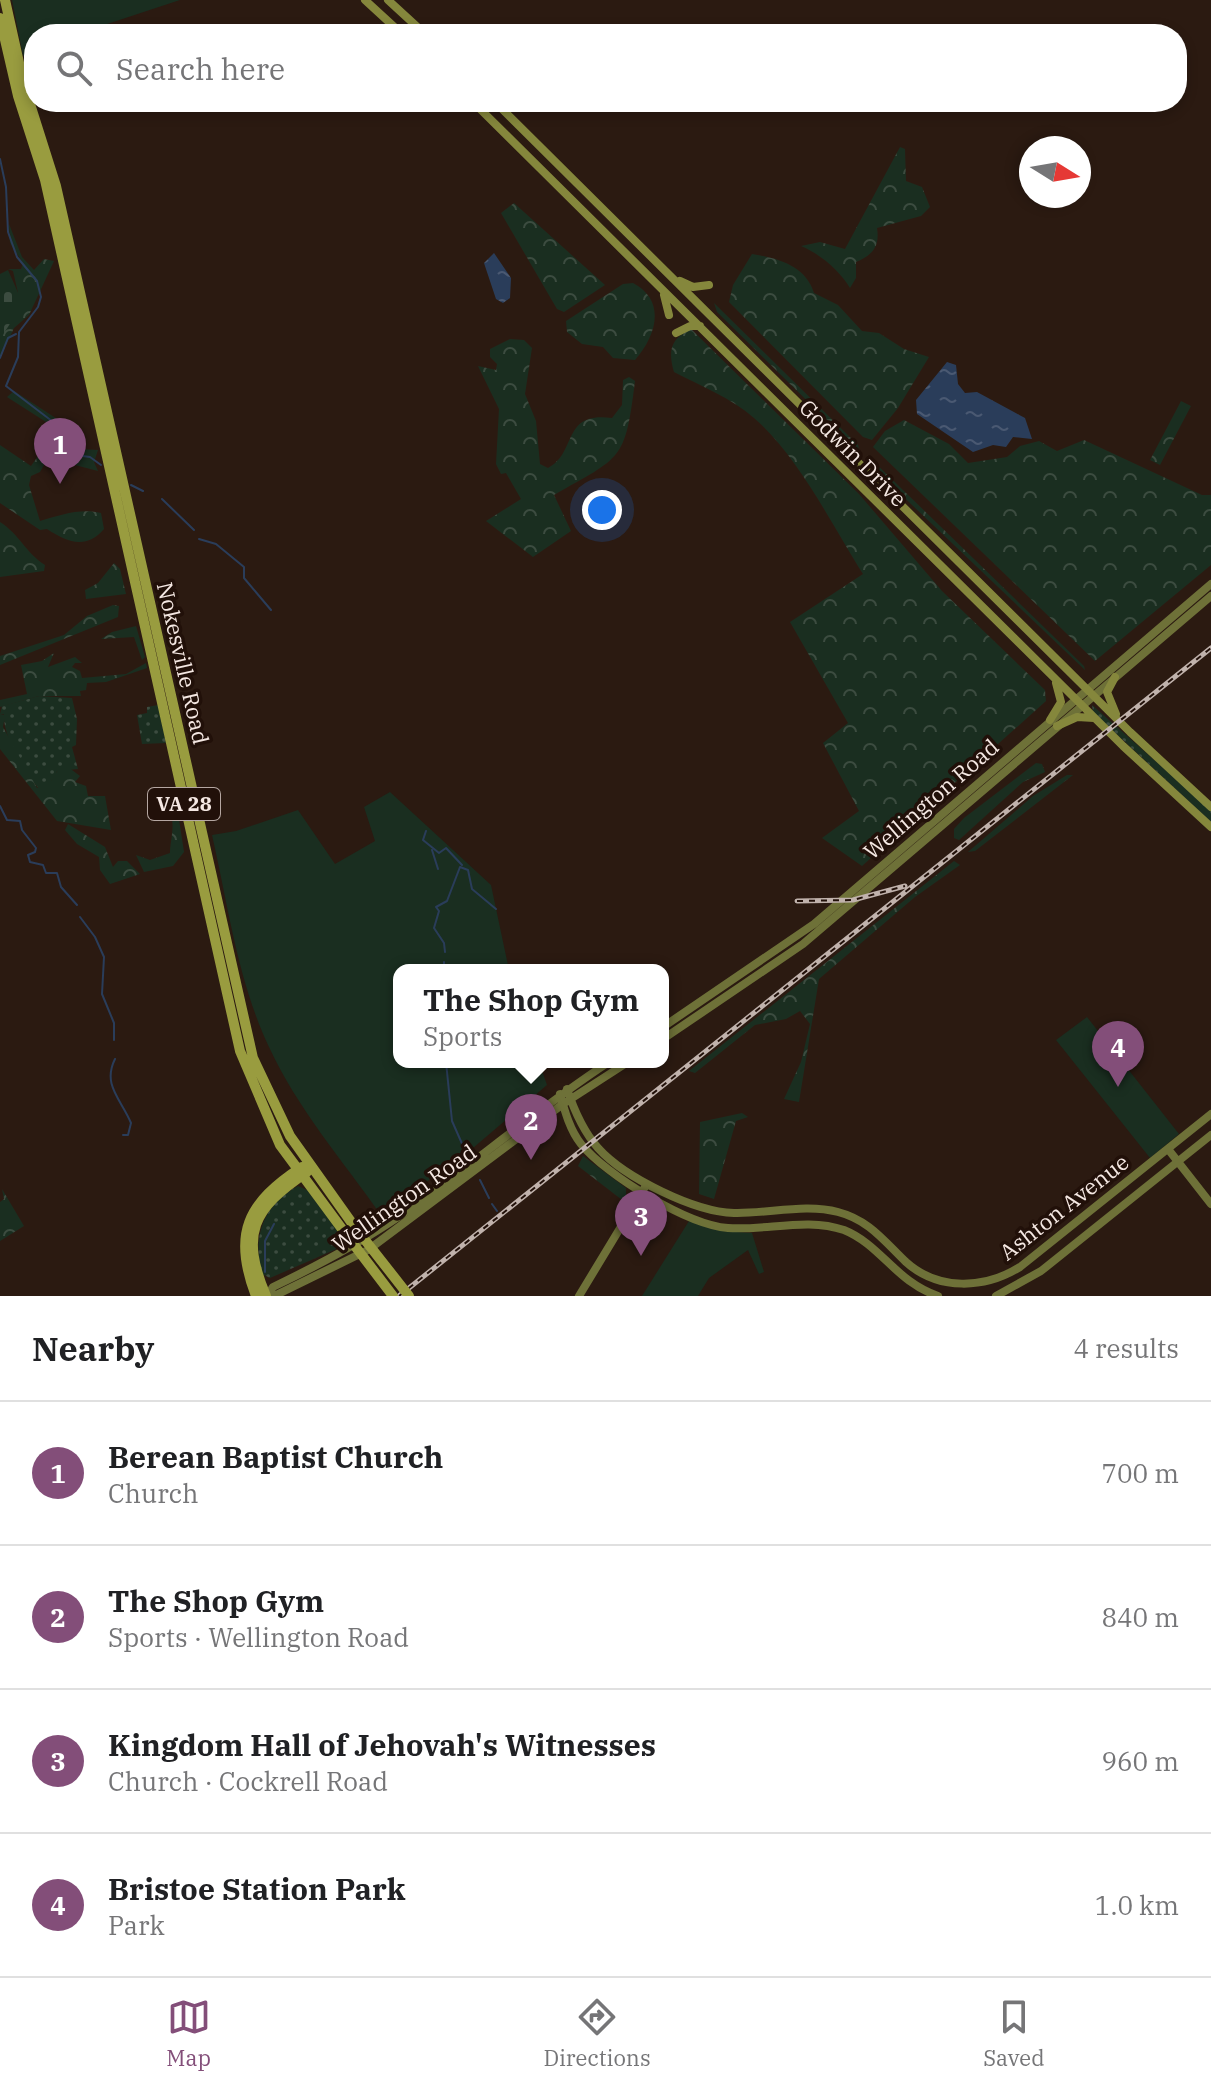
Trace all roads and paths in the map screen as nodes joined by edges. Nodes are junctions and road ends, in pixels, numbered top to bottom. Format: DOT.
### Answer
graph roads {
  1 [pos="5,0"];
  2 [pos="365,0"];
  3 [pos="388,0"];
  4 [pos="0,18"];
  5 [pos="391,24"];
  6 [pos="414,24"];
  7 [pos="24,85"];
  8 [pos="33,112"];
  9 [pos="483,112"];
  10 [pos="505,112"];
  11 [pos="671,276"];
  12 [pos="657,284"];
  13 [pos="709,285"];
  14 [pos="669,315"];
  15 [pos="700,326"];
  16 [pos="676,333"];
  17 [pos="1211,584"];
  18 [pos="1211,596"];
  19 [pos="1051,675"];
  20 [pos="1115,677"];
  21 [pos="1091,693"];
  22 [pos="166,700"];
  23 [pos="1080,703"];
  24 [pos="1095,718"];
  25 [pos="1120,722"];
  26 [pos="1054,723"];
  27 [pos="1211,807"];
  28 [pos="1211,827"];
  29 [pos="669,1023"];
  30 [pos="669,1035"];
  31 [pos="600,1068"];
  32 [pos="619,1068"];
  33 [pos="564,1092"];
  34 [pos="567,1102"];
  35 [pos="1211,1114"];
  36 [pos="1211,1135"];
  37 [pos="1168,1149"];
  38 [pos="1178,1161"];
  39 [pos="304,1170"];
  40 [pos="645,1186"];
  41 [pos="1211,1204"];
  42 [pos="350,1229"];
  43 [pos="256,1296"];
  44 [pos="267,1296"];
  45 [pos="274,1296"];
  46 [pos="393,1296"];
  47 [pos="409,1296"];
  48 [pos="579,1296"];
  49 [pos="938,1296"];
  50 [pos="996,1296"];
  1 -- 7 [label="highway, Nokesville Road / VA 28"];
  2 -- 5 [label="main road"];
  3 -- 6 [label="main road"];
  4 -- 22 [label="highway, Nokesville Road / VA 28"];
  8 -- 22 [label="highway, Nokesville Road / VA 28"];
  9 -- 12 [label="main road, Godwin Drive"];
  10 -- 11 [label="main road, Godwin Drive"];
  11 -- 13 [label="main road"];
  11 -- 21 [label="main road, Godwin Drive"];
  12 -- 14 [label="main road"];
  12 -- 15 [label="main road, Godwin Drive"];
  15 -- 16 [label="main road"];
  15 -- 19 [label="main road, Godwin Drive"];
  17 -- 21 [label="main road, Wellington Road"];
  18 -- 20 [label="main road, Wellington Road"];
  19 -- 23 [label="main road, Godwin Drive"];
  19 -- 26 [label="main road"];
  20 -- 21 [label="main road, Wellington Road"];
  20 -- 25 [label="main road"];
  21 -- 23 [label="main road, Wellington Road"];
  21 -- 25 [label="main road, Godwin Drive"];
  22 -- 39 [label="highway, Nokesville Road / VA 28"];
  23 -- 24 [label="main road, Godwin Drive"];
  23 -- 26 [label="main road, Wellington Road"];
  24 -- 26 [label="main road"];
  24 -- 28 [label="main road, Godwin Drive"];
  25 -- 27 [label="main road, Godwin Drive"];
  26 -- 29 [label="main road, Wellington Road"];
  26 -- 30 [label="main road, Wellington Road"];
  31 -- 33 [label="main road, Wellington Road"];
  32 -- 34 [label="main road, Wellington Road"];
  33 -- 34 [label="main road, Ashton Avenue"];
  33 -- 44 [label="main road, Wellington Road"];
  34 -- 40 [label="main road, Ashton Avenue"];
  34 -- 45 [label="main road, Wellington Road"];
  35 -- 37 [label="main road, Ashton Avenue"];
  36 -- 38 [label="main road, Ashton Avenue"];
  37 -- 38 [label="main road"];
  37 -- 40 [label="main road, Ashton Avenue"];
  38 -- 41 [label="main road"];
  38 -- 50 [label="main road, Ashton Avenue"];
  39 -- 42 [label="highway, Nokesville Road / VA 28"];
  39 -- 43 [label="highway"];
  39 -- 44 [label="highway"];
  40 -- 48 [label="main road"];
  40 -- 49 [label="main road, Ashton Avenue"];
  42 -- 46 [label="highway, Nokesville Road / VA 28, bridge"];
  42 -- 47 [label="highway, Nokesville Road / VA 28, bridge"];
}
